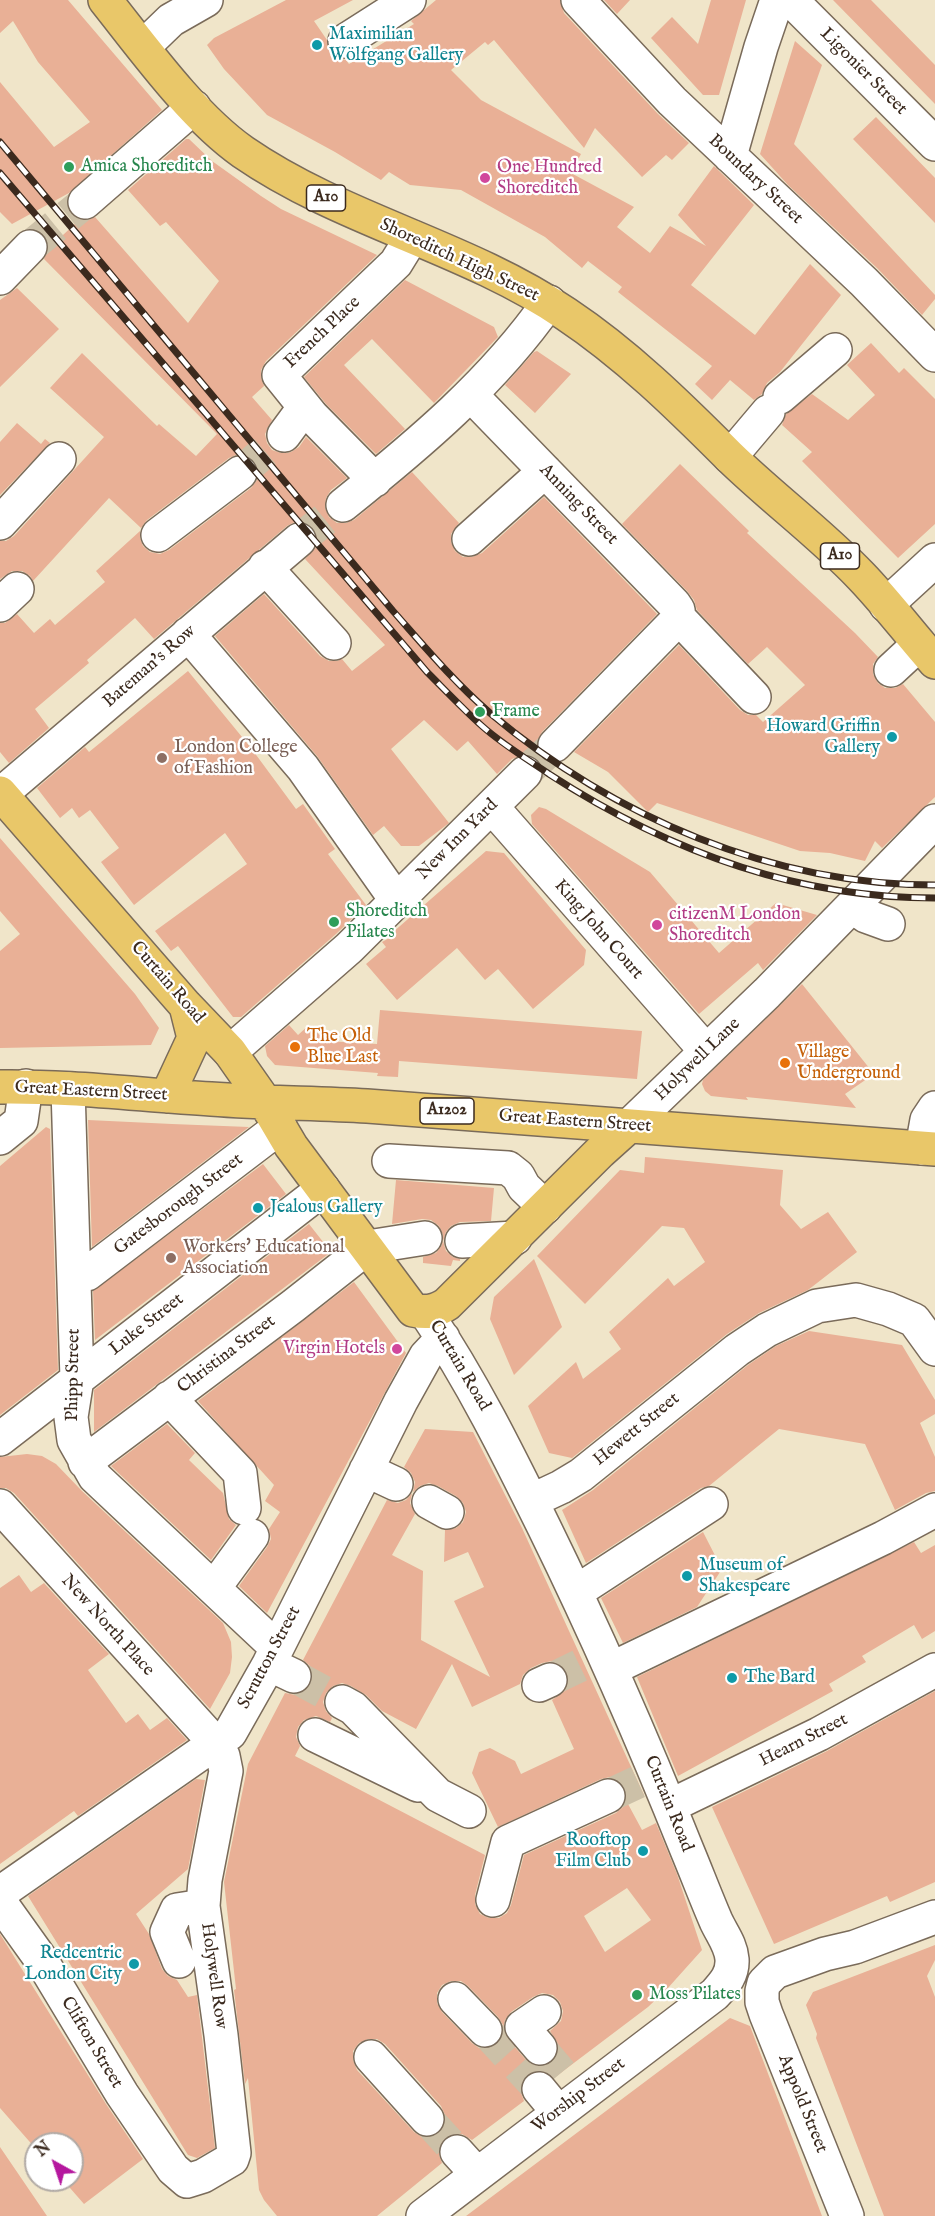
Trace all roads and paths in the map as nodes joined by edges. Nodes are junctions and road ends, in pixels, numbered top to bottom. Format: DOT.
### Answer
graph roads {
  1 [pos="105,0"];
  2 [pos="206,0"];
  3 [pos="409,0"];
  4 [pos="578,0"];
  5 [pos="777,0"];
  6 [pos="791,0"];
  7 [pos="345,41"];
  8 [pos="143,47"];
  9 [pos="195,107"];
  10 [pos="922,131"];
  11 [pos="730,156"];
  12 [pos="85,202"];
  13 [pos="412,237"];
  14 [pos="30,247"];
  15 [pos="0,278"];
  16 [pos="549,302"];
  17 [pos="835,350"];
  18 [pos="935,355"];
  19 [pos="471,395"];
  20 [pos="312,416"];
  21 [pos="284,435"];
  22 [pos="730,457"];
  23 [pos="59,459"];
  24 [pos="545,471"];
  25 [pos="240,473"];
  26 [pos="375,480"];
  27 [pos="343,505"];
  28 [pos="0,523"];
  29 [pos="158,535"];
  30 [pos="469,538"];
  31 [pos="299,540"];
  32 [pos="935,560"];
  33 [pos="266,567"];
  34 [pos="886,605"];
  35 [pos="679,618"];
  36 [pos="188,634"];
  37 [pos="334,643"];
  38 [pos="927,653"];
  39 [pos="891,670"];
  40 [pos="754,697"];
  41 [pos="555,745"];
  42 [pos="525,773"];
  43 [pos="0,793"];
  44 [pos="492,807"];
  45 [pos="935,820"];
  46 [pos="397,901"];
  47 [pos="852,906"];
  48 [pos="888,924"];
  49 [pos="186,1006"];
  50 [pos="706,1051"];
  51 [pos="230,1052"];
  52 [pos="13,1087"];
  53 [pos="68,1089"];
  54 [pos="167,1096"];
  55 [pos="935,1108"];
  56 [pos="273,1114"];
  57 [pos="629,1126"];
  58 [pos="0,1137"];
  59 [pos="928,1148"];
  60 [pos="389,1161"];
  61 [pos="323,1189"];
  62 [pos="544,1208"];
  63 [pos="424,1238"];
  64 [pos="515,1238"];
  65 [pos="462,1240"];
  66 [pos="368,1246"];
  67 [pos="74,1276"];
  68 [pos="435,1325"];
  69 [pos="935,1349"];
  70 [pos="77,1379"];
  71 [pos="175,1394"];
  72 [pos="0,1439"];
  73 [pos="85,1462"];
  74 [pos="366,1470"];
  75 [pos="396,1484"];
  76 [pos="268,1485"];
  77 [pos="531,1501"];
  78 [pos="711,1504"];
  79 [pos="935,1510"];
  80 [pos="5,1524"];
  81 [pos="214,1588"];
  82 [pos="576,1592"];
  83 [pos="600,1662"];
  84 [pos="280,1663"];
  85 [pos="935,1670"];
  86 [pos="342,1702"];
  87 [pos="315,1736"];
  88 [pos="216,1744"];
  89 [pos="438,1795"];
  90 [pos="608,1796"];
  91 [pos="670,1806"];
  92 [pos="469,1811"];
  93 [pos="197,1887"];
  94 [pos="0,1893"];
  95 [pos="493,1900"];
  96 [pos="0,1902"];
  97 [pos="935,1917"];
  98 [pos="178,1961"];
  99 [pos="731,1972"];
  100 [pos="454,1999"];
  101 [pos="544,2012"];
  102 [pos="485,2030"];
  103 [pos="540,2048"];
  104 [pos="370,2057"];
  105 [pos="427,2119"];
  106 [pos="187,2181"];
  107 [pos="429,2214"];
  108 [pos="847,2216"];
  1 -- 8 [label="highway, Shoreditch High Street / A10"];
  2 -- 8 [label="street"];
  3 -- 7 [label="street"];
  4 -- 11 [label="street, Boundary Street"];
  5 -- 11 [label="street"];
  6 -- 10 [label="street, Ligonier Street"];
  8 -- 9 [label="highway, Shoreditch High Street / A10"];
  9 -- 12 [label="street"];
  9 -- 13 [label="highway, Shoreditch High Street / A10"];
  11 -- 18 [label="street, Boundary Street"];
  13 -- 16 [label="highway, Shoreditch High Street / A10"];
  13 -- 20 [label="street, French Place"];
  14 -- 15 [label="street"];
  16 -- 19 [label="street"];
  16 -- 22 [label="highway, Shoreditch High Street / A10"];
  17 -- 22 [label="street"];
  19 -- 24 [label="street, Anning Street"];
  19 -- 26 [label="street"];
  20 -- 21 [label="street"];
  20 -- 26 [label="street, French Place"];
  22 -- 34 [label="highway, Shoreditch High Street / A10"];
  23 -- 28 [label="street"];
  24 -- 30 [label="street"];
  24 -- 35 [label="street, Anning Street"];
  25 -- 29 [label="street"];
  26 -- 27 [label="street"];
  31 -- 33 [label="street, Bateman's Row"];
  32 -- 34 [label="street"];
  33 -- 36 [label="street, Bateman's Row"];
  33 -- 37 [label="street"];
  34 -- 38 [label="highway, Shoreditch High Street / A10"];
  35 -- 40 [label="street, Anning Street"];
  35 -- 41 [label="street"];
  36 -- 43 [label="street, Bateman's Row"];
  36 -- 46 [label="street"];
  38 -- 39 [label="street"];
  42 -- 44 [label="street, New Inn Yard"];
  43 -- 49 [label="highway, Curtain Road"];
  44 -- 46 [label="street, New Inn Yard"];
  44 -- 50 [label="street, King John Court"];
  45 -- 47 [label="street, Holywell Lane"];
  46 -- 51 [label="street, New Inn Yard"];
  47 -- 48 [label="street"];
  47 -- 50 [label="street, Holywell Lane"];
  49 -- 51 [label="highway, Curtain Road"];
  49 -- 54 [label="highway"];
  50 -- 57 [label="street, Holywell Lane"];
  51 -- 56 [label="highway, Curtain Road"];
  52 -- 53 [label="highway, Great Eastern Street / A1202"];
  52 -- 58 [label="street"];
  53 -- 54 [label="highway, Great Eastern Street / A1202"];
  53 -- 67 [label="street, Phipp Street"];
  54 -- 56 [label="highway, Great Eastern Street / A1202"];
  55 -- 59 [label="street"];
  56 -- 57 [label="highway, Great Eastern Street / A1202"];
  56 -- 61 [label="highway, Curtain Road"];
  56 -- 67 [label="street, Gatesborough Street"];
  57 -- 59 [label="highway, Great Eastern Street / A1202"];
  57 -- 62 [label="highway, Holywell Lane"];
  60 -- 62 [label="street"];
  61 -- 66 [label="highway, Curtain Road"];
  61 -- 70 [label="street, Luke Street"];
  62 -- 64 [label="highway, Holywell Lane"];
  63 -- 66 [label="street"];
  64 -- 65 [label="street"];
  64 -- 68 [label="highway, Holywell Lane"];
  66 -- 68 [label="highway, Curtain Road"];
  66 -- 71 [label="street, Christina Street"];
  67 -- 70 [label="street, Phipp Street"];
  68 -- 74 [label="street, Scrutton Street"];
  68 -- 77 [label="street, Curtain Road"];
  69 -- 77 [label="street, Hewett Street"];
  70 -- 72 [label="street, Luke Street"];
  70 -- 73 [label="street, Phipp Street"];
  71 -- 73 [label="street, Christina Street"];
  71 -- 76 [label="street"];
  71 -- 81 [label="street"];
  73 -- 81 [label="street, Phipp Street"];
  74 -- 75 [label="street"];
  74 -- 84 [label="street, Scrutton Street"];
  77 -- 82 [label="street, Curtain Road"];
  78 -- 82 [label="street"];
  79 -- 83 [label="street"];
  80 -- 88 [label="street, New North Place"];
  81 -- 84 [label="street, Phipp Street"];
  82 -- 83 [label="street, Curtain Road"];
  83 -- 91 [label="street, Curtain Road"];
  84 -- 88 [label="street, Scrutton Street"];
  85 -- 91 [label="street, Hearn Street"];
  86 -- 89 [label="street"];
  87 -- 89 [label="street"];
  88 -- 93 [label="street, Holywell Row"];
  88 -- 94 [label="street, Scrutton Street"];
  89 -- 92 [label="street"];
  90 -- 95 [label="street"];
  91 -- 99 [label="street, Curtain Road"];
  93 -- 98 [label="street"];
  93 -- 106 [label="street, Holywell Row"];
  96 -- 106 [label="street, Clifton Street"];
  97 -- 108 [label="street, Appold Street"];
  99 -- 107 [label="street, Worship Street"];
  100 -- 102 [label="street"];
  101 -- 103 [label="street"];
  104 -- 105 [label="street"];
}
